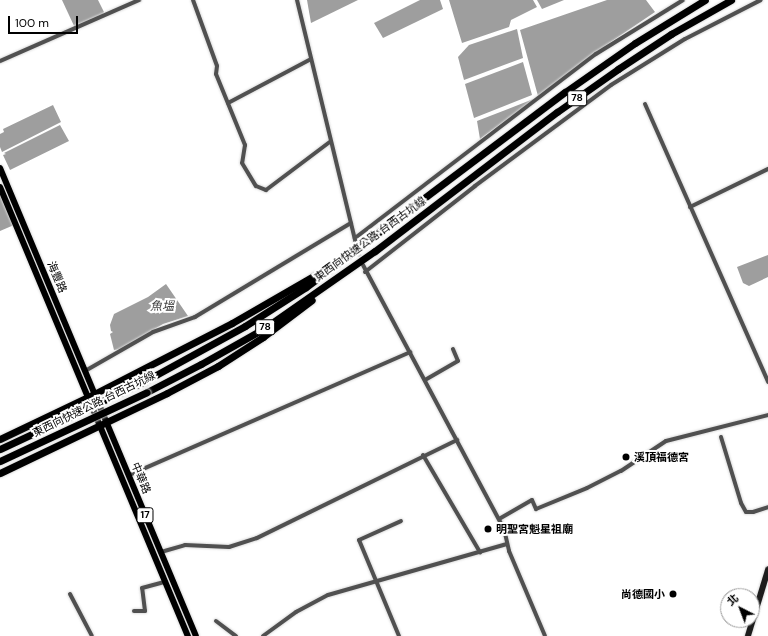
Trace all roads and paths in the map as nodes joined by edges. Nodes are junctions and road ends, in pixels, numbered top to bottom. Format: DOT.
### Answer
graph roads {
  1 [pos="139,0"];
  2 [pos="193,0"];
  3 [pos="297,0"];
  4 [pos="683,0"];
  5 [pos="705,0"];
  6 [pos="731,0"];
  7 [pos="761,0"];
  8 [pos="311,59"];
  9 [pos="0,61"];
  10 [pos="228,103"];
  11 [pos="645,104"];
  12 [pos="331,141"];
  13 [pos="0,168"];
  14 [pos="768,169"];
  15 [pos="0,187"];
  16 [pos="690,207"];
  17 [pos="351,223"];
  18 [pos="354,238"];
  19 [pos="366,243"];
  20 [pos="356,244"];
  21 [pos="375,252"];
  22 [pos="362,265"];
  23 [pos="365,272"];
  24 [pos="453,349"];
  25 [pos="410,352"];
  26 [pos="85,371"];
  27 [pos="425,380"];
  28 [pos="768,382"];
  29 [pos="91,395"];
  30 [pos="768,415"];
  31 [pos="106,421"];
  32 [pos="98,425"];
  33 [pos="721,437"];
  34 [pos="0,439"];
  35 [pos="457,440"];
  36 [pos="0,449"];
  37 [pos="423,455"];
  38 [pos="0,462"];
  39 [pos="0,473"];
  40 [pos="129,475"];
  41 [pos="768,507"];
  42 [pos="499,519"];
  43 [pos="401,521"];
  44 [pos="508,544"];
  45 [pos="161,552"];
  46 [pos="480,552"];
  47 [pos="768,570"];
  48 [pos="165,582"];
  49 [pos="376,582"];
  50 [pos="70,594"];
  51 [pos="134,611"];
  52 [pos="216,621"];
  53 [pos="92,636"];
  54 [pos="188,636"];
  55 [pos="196,636"];
  56 [pos="236,636"];
  57 [pos="263,636"];
  58 [pos="399,636"];
  59 [pos="545,636"];
  60 [pos="748,636"];
  1 -- 9 [label="street"];
  2 -- 10 [label="street"];
  3 -- 8 [label="street"];
  4 -- 18 [label="street"];
  5 -- 19 [label="highway, 東西向快速公路 台西古坑線 / 78"];
  6 -- 21 [label="highway, 東西向快速公路 台西古坑線 / 78"];
  7 -- 23 [label="street"];
  8 -- 10 [label="street"];
  8 -- 12 [label="street"];
  10 -- 12 [label="street"];
  11 -- 16 [label="street"];
  12 -- 17 [label="street"];
  13 -- 26 [label="main road, 海豐路 / 17"];
  14 -- 16 [label="street"];
  15 -- 29 [label="main road, 海豐路 / 17"];
  16 -- 28 [label="street"];
  17 -- 18 [label="street"];
  17 -- 26 [label="street"];
  18 -- 20 [label="street"];
  19 -- 29 [label="highway"];
  19 -- 36 [label="highway, 東西向快速公路 台西古坑線 / 78, bridge"];
  21 -- 31 [label="highway"];
  21 -- 38 [label="highway, 東西向快速公路 台西古坑線 / 78, bridge"];
  22 -- 23 [label="street"];
  23 -- 25 [label="street"];
  24 -- 27 [label="street"];
  25 -- 27 [label="street"];
  25 -- 40 [label="street"];
  26 -- 29 [label="main road, 海豐路 / 17"];
  27 -- 35 [label="street"];
  29 -- 31 [label="main road, 中華路 / 17"];
  29 -- 32 [label="main road, 中華路 / 17"];
  29 -- 34 [label="highway"];
  30 -- 42 [label="street"];
  31 -- 32 [label="highway"];
  31 -- 40 [label="main road, 中華路 / 17"];
  32 -- 39 [label="highway"];
  32 -- 48 [label="main road, 中華路 / 17"];
  33 -- 41 [label="street"];
  35 -- 37 [label="street"];
  35 -- 42 [label="street"];
  37 -- 45 [label="street"];
  37 -- 46 [label="street"];
  40 -- 45 [label="main road, 中華路 / 17"];
  42 -- 44 [label="street"];
  43 -- 49 [label="street"];
  44 -- 46 [label="street"];
  44 -- 59 [label="street"];
  45 -- 55 [label="main road, 中華路 / 17"];
  46 -- 49 [label="street"];
  47 -- 60 [label="street"];
  48 -- 51 [label="street"];
  48 -- 54 [label="main road, 中華路 / 17"];
  49 -- 57 [label="street"];
  49 -- 58 [label="street"];
  50 -- 53 [label="street"];
  52 -- 56 [label="street"];
}
